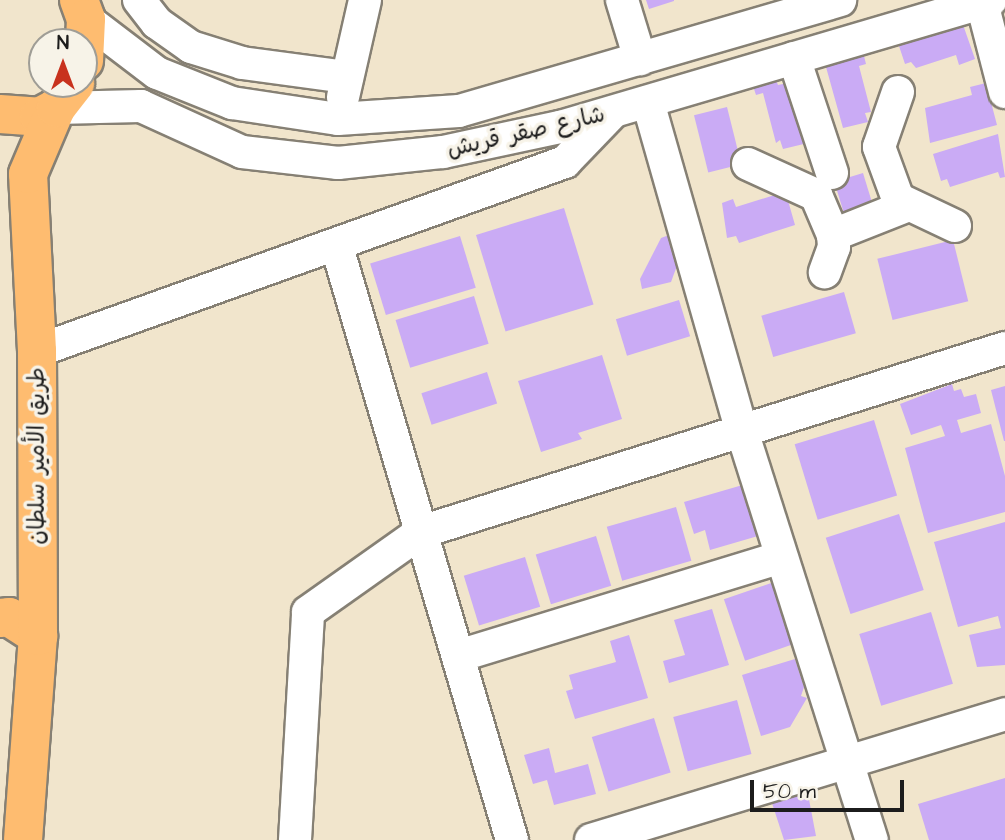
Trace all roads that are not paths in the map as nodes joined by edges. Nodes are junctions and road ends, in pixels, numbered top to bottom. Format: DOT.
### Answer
graph roads {
  1 [pos="139,0"];
  2 [pos="365,0"];
  3 [pos="622,0"];
  4 [pos="840,0"];
  5 [pos="987,1"];
  6 [pos="77,6"];
  7 [pos="80,28"];
  8 [pos="794,58"];
  9 [pos="640,59"];
  10 [pos="347,77"];
  11 [pos="898,92"];
  12 [pos="1005,92"];
  13 [pos="63,98"];
  14 [pos="64,98"];
  15 [pos="80,98"];
  16 [pos="648,102"];
  17 [pos="613,112"];
  18 [pos="0,114"];
  19 [pos="338,119"];
  20 [pos="881,156"];
  21 [pos="748,164"];
  22 [pos="832,173"];
  23 [pos="799,185"];
  24 [pos="906,206"];
  25 [pos="955,226"];
  26 [pos="833,235"];
  27 [pos="337,247"];
  28 [pos="825,272"];
  29 [pos="1005,348"];
  30 [pos="37,351"];
  31 [pos="742,431"];
  32 [pos="422,532"];
  33 [pos="781,557"];
  34 [pos="0,618"];
  35 [pos="36,654"];
  36 [pos="458,656"];
  37 [pos="0,689"];
  38 [pos="1005,714"];
  39 [pos="846,762"];
  40 [pos="23,840"];
  41 [pos="295,840"];
  42 [pos="512,840"];
  43 [pos="590,840"];
  44 [pos="872,840"];
  1 -- 10 [label="street"];
  2 -- 10 [label="street"];
  3 -- 9 [label="street"];
  4 -- 9 [label="street, شارع صقر قريش"];
  5 -- 8 [label="street, شارع صقر قريش"];
  5 -- 12 [label="street"];
  6 -- 7 [label="main road"];
  6 -- 19 [label="street, شارع صقر قريش"];
  8 -- 16 [label="street, شارع صقر قريش"];
  8 -- 22 [label="street"];
  9 -- 19 [label="street, شارع صقر قريش"];
  10 -- 19 [label="street"];
  11 -- 20 [label="street"];
  13 -- 18 [label="main road"];
  14 -- 30 [label="main road, طريق الأمير سلطان"];
  15 -- 17 [label="street, شارع صقر قريش"];
  16 -- 17 [label="street, شارع صقر قريش"];
  16 -- 31 [label="street"];
  17 -- 27 [label="street"];
  20 -- 22 [label="street"];
  20 -- 24 [label="street"];
  21 -- 23 [label="street"];
  22 -- 23 [label="street"];
  23 -- 26 [label="street"];
  24 -- 25 [label="street"];
  24 -- 26 [label="street"];
  26 -- 28 [label="street"];
  27 -- 30 [label="street"];
  27 -- 32 [label="street"];
  29 -- 31 [label="street"];
  30 -- 35 [label="main road, طريق الأمير سلطان"];
  31 -- 32 [label="street"];
  31 -- 33 [label="street"];
  32 -- 36 [label="street"];
  32 -- 41 [label="street"];
  33 -- 36 [label="street"];
  33 -- 39 [label="street"];
  34 -- 35 [label="main road"];
  35 -- 37 [label="main road"];
  35 -- 40 [label="main road, طريق الأمير سلطان"];
  36 -- 42 [label="street"];
  38 -- 39 [label="street"];
  39 -- 43 [label="street"];
  39 -- 44 [label="street"];
}
